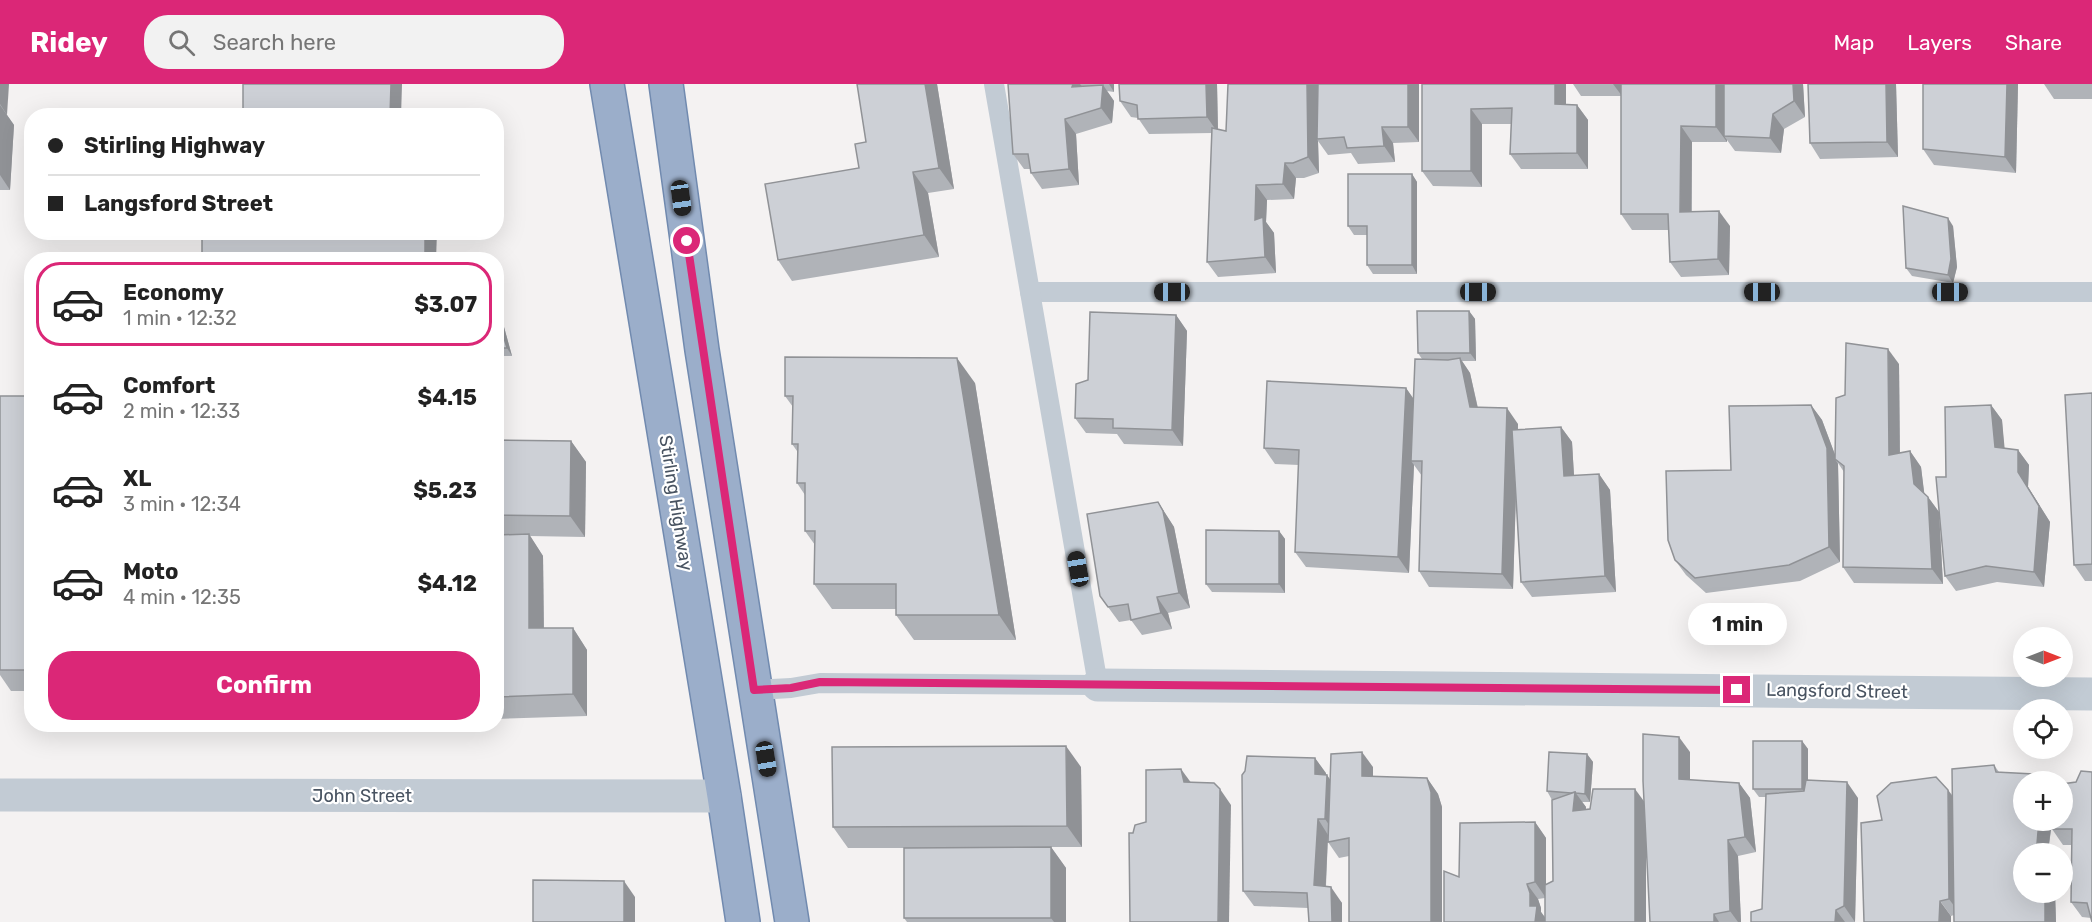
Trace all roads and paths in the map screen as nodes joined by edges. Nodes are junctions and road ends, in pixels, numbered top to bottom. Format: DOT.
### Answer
graph roads {
  1 [pos="607,84"];
  2 [pos="666,84"];
  3 [pos="994,84"];
  4 [pos="1030,292"];
  5 [pos="2092,292"];
  6 [pos="1098,684"];
  7 [pos="754,690"];
  8 [pos="2092,694"];
  9 [pos="0,795"];
  10 [pos="724,796"];
  11 [pos="743,922"];
  12 [pos="792,922"];
  1 -- 10 [label="highway, Stirling Highway"];
  2 -- 7 [label="highway"];
  3 -- 4 [label="lane"];
  4 -- 5 [label="lane"];
  4 -- 6 [label="lane"];
  6 -- 7 [label="lane, Langsford Street"];
  6 -- 8 [label="street, Langsford Street"];
  7 -- 12 [label="highway"];
  9 -- 10 [label="street, John Street"];
  10 -- 11 [label="highway, Stirling Highway"];
}
